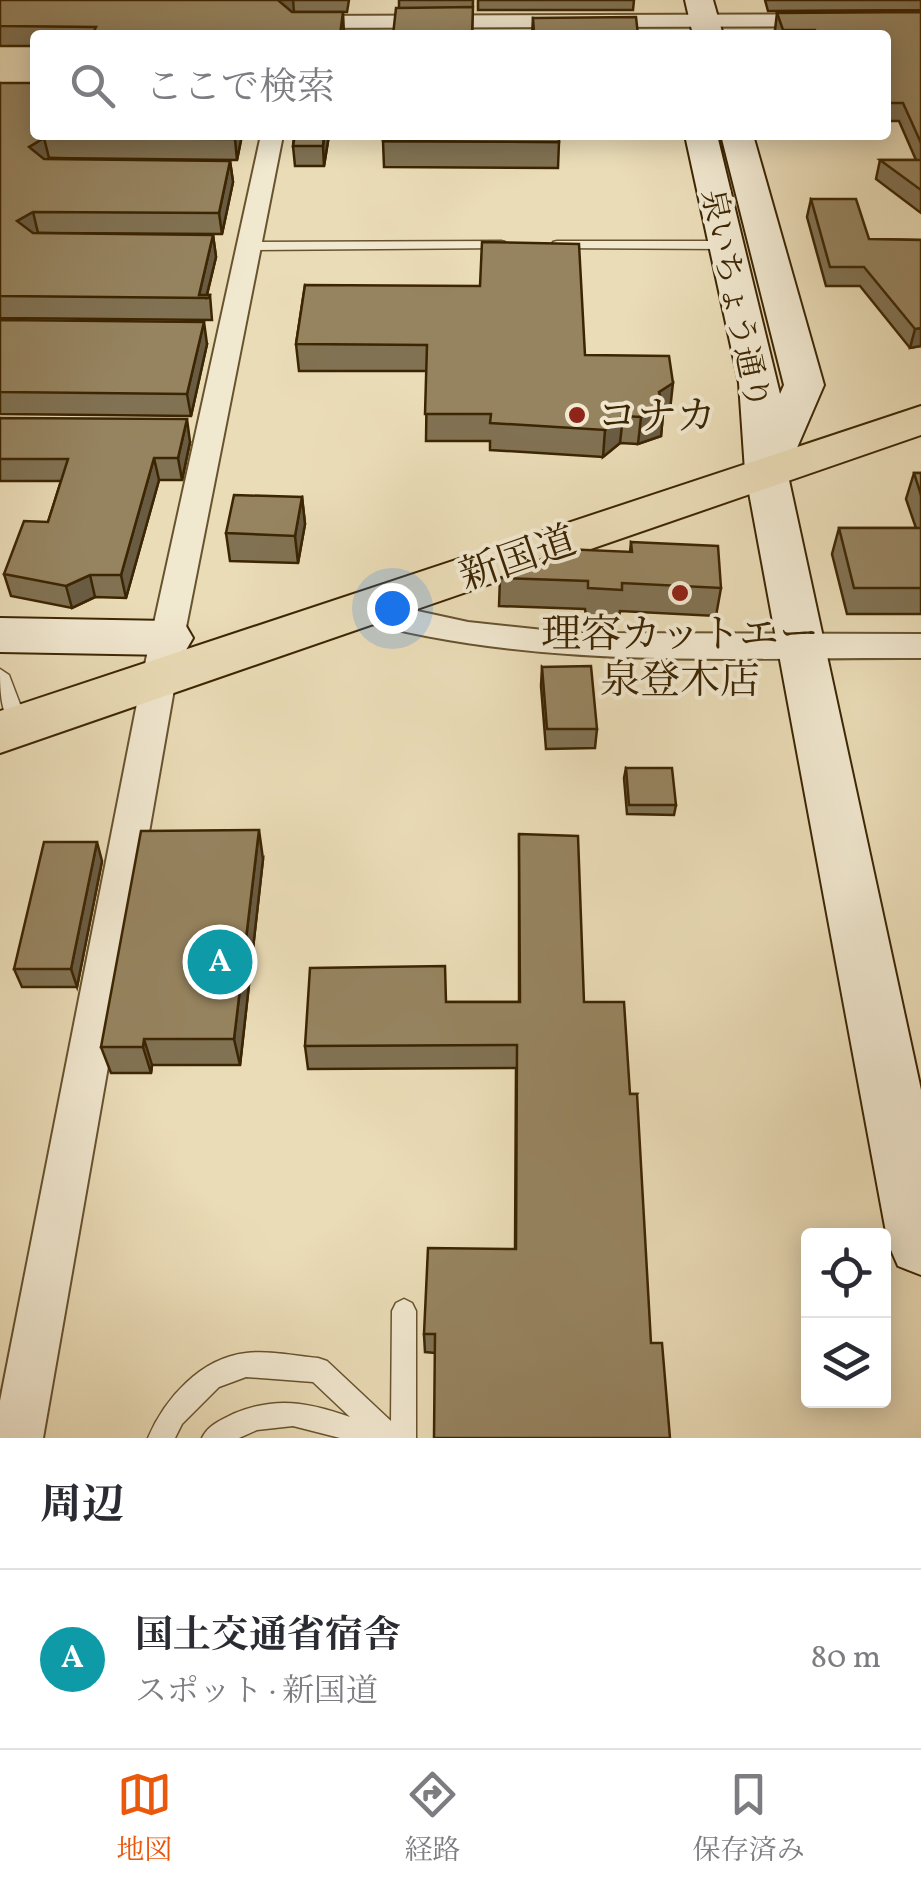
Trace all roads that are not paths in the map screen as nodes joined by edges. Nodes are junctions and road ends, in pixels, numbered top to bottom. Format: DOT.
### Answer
graph roads {
  1 [pos="298,0"];
  2 [pos="897,0"];
  3 [pos="921,1"];
  4 [pos="674,18"];
  5 [pos="704,18"];
  6 [pos="921,20"];
  7 [pos="293,28"];
  8 [pos="270,140"];
  9 [pos="702,140"];
  10 [pos="738,140"];
  11 [pos="508,245"];
  12 [pos="548,245"];
  13 [pos="727,245"];
  14 [pos="240,246"];
  15 [pos="921,420"];
  16 [pos="174,429"];
  17 [pos="212,429"];
  18 [pos="766,471"];
  19 [pos="362,610"];
  20 [pos="0,635"];
  21 [pos="800,646"];
  22 [pos="921,646"];
  23 [pos="164,658"];
  24 [pos="0,674"];
  25 [pos="10,728"];
  26 [pos="921,1243"];
  27 [pos="404,1311"];
  28 [pos="18,1438"];
  29 [pos="161,1438"];
  30 [pos="215,1438"];
  31 [pos="373,1438"];
  32 [pos="391,1438"];
  33 [pos="403,1438"];
  1 -- 7 [label="street"];
  2 -- 3 [label="street"];
  4 -- 5 [label="street"];
  4 -- 7 [label="street"];
  5 -- 6 [label="street"];
  8 -- 14 [label="street"];
  9 -- 13 [label="main road, 泉いちょう通り"];
  10 -- 18 [label="main road, 泉いちょう通り"];
  11 -- 14 [label="lane"];
  12 -- 13 [label="lane"];
  13 -- 18 [label="main road, 泉いちょう通り"];
  14 -- 17 [label="street"];
  15 -- 18 [label="main road, 新国道"];
  16 -- 17 [label="street"];
  17 -- 23 [label="street"];
  18 -- 19 [label="main road, 新国道"];
  18 -- 21 [label="main road"];
  19 -- 21 [label="street"];
  19 -- 23 [label="main road, 新国道"];
  20 -- 23 [label="main road"];
  21 -- 22 [label="street"];
  21 -- 26 [label="main road"];
  23 -- 25 [label="main road, 新国道"];
  23 -- 28 [label="street"];
  24 -- 25 [label="lane"];
  27 -- 33 [label="lane"];
  29 -- 32 [label="lane"];
  30 -- 31 [label="lane"];
}
